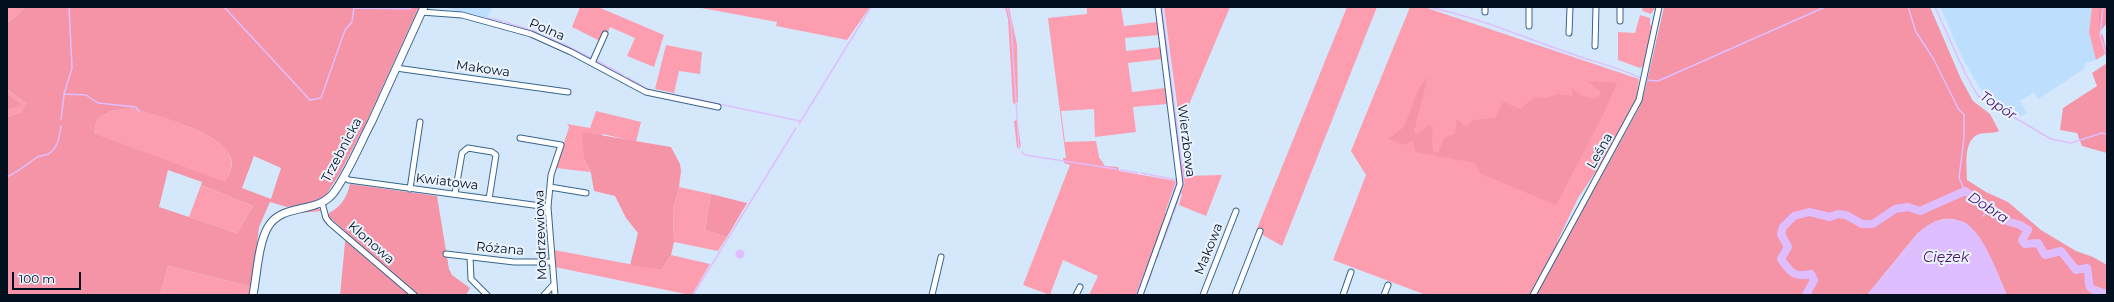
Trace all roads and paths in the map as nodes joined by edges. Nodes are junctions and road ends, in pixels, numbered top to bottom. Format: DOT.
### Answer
graph roads {
  1 [pos="1158,7"];
  2 [pos="1529,7"];
  3 [pos="1570,7"];
  4 [pos="1596,7"];
  5 [pos="1620,7"];
  6 [pos="1659,7"];
  7 [pos="423,10"];
  8 [pos="1620,21"];
  9 [pos="1529,26"];
  10 [pos="1569,33"];
  11 [pos="605,34"];
  12 [pos="1595,46"];
  13 [pos="592,63"];
  14 [pos="396,68"];
  15 [pos="568,92"];
  16 [pos="718,107"];
  17 [pos="420,122"];
  18 [pos="520,138"];
  19 [pos="343,177"];
  20 [pos="550,186"];
  21 [pos="410,189"];
  22 [pos="586,193"];
  23 [pos="455,194"];
  24 [pos="490,199"];
  25 [pos="322,203"];
  26 [pos="548,207"];
  27 [pos="1236,211"];
  28 [pos="1260,231"];
  29 [pos="446,254"];
  30 [pos="941,256"];
  31 [pos="470,257"];
  32 [pos="552,262"];
  33 [pos="1351,272"];
  34 [pos="554,284"];
  35 [pos="1388,285"];
  36 [pos="1080,287"];
  37 [pos="253,295"];
  38 [pos="414,295"];
  39 [pos="487,295"];
  40 [pos="544,295"];
  41 [pos="555,295"];
  42 [pos="932,295"];
  43 [pos="1076,295"];
  44 [pos="1140,295"];
  45 [pos="1203,295"];
  46 [pos="1235,295"];
  47 [pos="1343,295"];
  48 [pos="1384,295"];
  49 [pos="1533,295"];
  1 -- 44 [label="street, Wierzbowa"];
  2 -- 9 [label="street"];
  3 -- 10 [label="street"];
  4 -- 12 [label="street"];
  5 -- 8 [label="street"];
  6 -- 49 [label="street, Leśna"];
  7 -- 13 [label="street, Polna"];
  7 -- 14 [label="street, Trzebnicka"];
  11 -- 13 [label="street"];
  13 -- 16 [label="street, Polna"];
  14 -- 15 [label="street, Makowa"];
  14 -- 19 [label="street, Trzebnicka"];
  17 -- 21 [label="street"];
  18 -- 20 [label="street, Modrzewiowa"];
  19 -- 21 [label="street, Kwiatowa"];
  19 -- 25 [label="street, Trzebnicka"];
  20 -- 22 [label="street"];
  20 -- 26 [label="street, Modrzewiowa"];
  21 -- 23 [label="street, Kwiatowa"];
  23 -- 24 [label="street, Kwiatowa"];
  23 -- 24 [label="street"];
  24 -- 26 [label="street, Kwiatowa"];
  25 -- 37 [label="street"];
  25 -- 38 [label="street, Klonowa"];
  26 -- 32 [label="street, Modrzewiowa"];
  27 -- 45 [label="street, Makowa"];
  28 -- 46 [label="street"];
  29 -- 31 [label="street, Różana"];
  30 -- 42 [label="street"];
  31 -- 32 [label="street, Różana"];
  31 -- 39 [label="street"];
  32 -- 34 [label="street, Modrzewiowa"];
  33 -- 47 [label="street"];
  34 -- 40 [label="street"];
  34 -- 41 [label="street, Modrzewiowa"];
  35 -- 48 [label="street"];
  36 -- 43 [label="street"];
}
